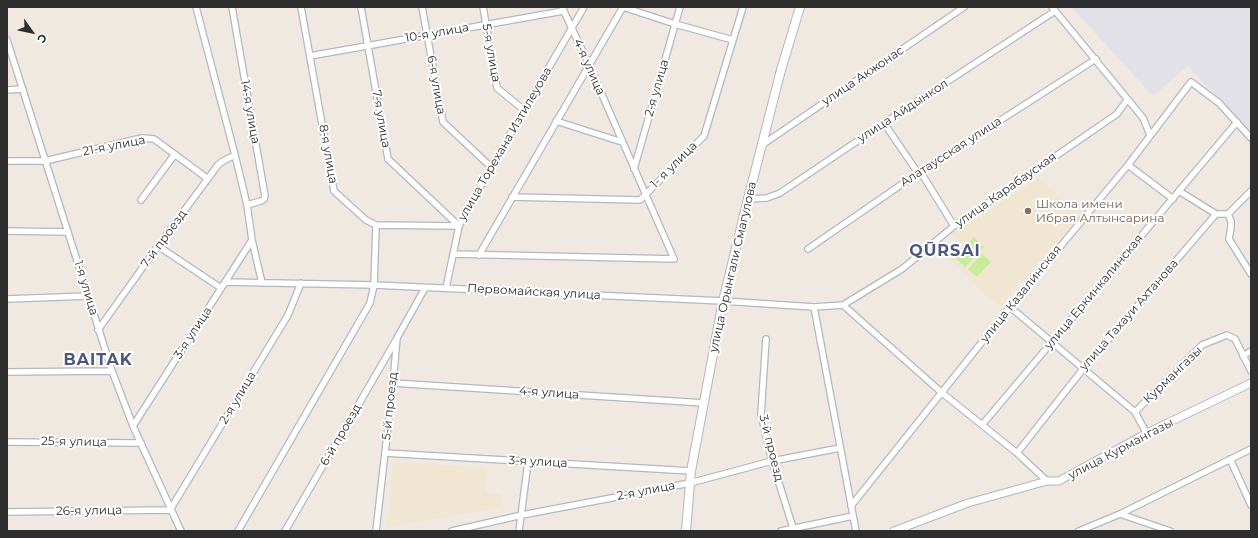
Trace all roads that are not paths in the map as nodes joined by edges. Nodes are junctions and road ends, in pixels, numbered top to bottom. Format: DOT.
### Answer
graph roads {
  1 [pos="196,7"];
  2 [pos="232,7"];
  3 [pos="301,7"];
  4 [pos="361,7"];
  5 [pos="422,7"];
  6 [pos="483,7"];
  7 [pos="584,7"];
  8 [pos="623,7"];
  9 [pos="680,7"];
  10 [pos="743,7"];
  11 [pos="800,7"];
  12 [pos="964,7"];
  13 [pos="563,9"];
  14 [pos="1054,9"];
  15 [pos="675,24"];
  16 [pos="486,25"];
  17 [pos="571,28"];
  18 [pos="427,35"];
  19 [pos="7,40"];
  20 [pos="733,40"];
  21 [pos="368,46"];
  22 [pos="310,56"];
  23 [pos="1096,59"];
  24 [pos="589,65"];
  25 [pos="23,89"];
  26 [pos="7,90"];
  27 [pos="1128,100"];
  28 [pos="524,110"];
  29 [pos="556,122"];
  30 [pos="1237,122"];
  31 [pos="884,123"];
  32 [pos="1150,135"];
  33 [pos="1251,138"];
  34 [pos="622,142"];
  35 [pos="762,145"];
  36 [pos="175,154"];
  37 [pos="235,155"];
  38 [pos="7,161"];
  39 [pos="45,161"];
  40 [pos="1128,165"];
  41 [pos="491,167"];
  42 [pos="634,169"];
  43 [pos="919,172"];
  44 [pos="208,179"];
  45 [pos="1180,191"];
  46 [pos="1251,191"];
  47 [pos="645,194"];
  48 [pos="512,197"];
  49 [pos="748,199"];
  50 [pos="1173,199"];
  51 [pos="141,200"];
  52 [pos="247,204"];
  53 [pos="1216,214"];
  54 [pos="1228,214"];
  55 [pos="376,225"];
  56 [pos="459,226"];
  57 [pos="954,226"];
  58 [pos="7,231"];
  59 [pos="68,232"];
  60 [pos="252,240"];
  61 [pos="158,246"];
  62 [pos="808,249"];
  63 [pos="453,254"];
  64 [pos="479,255"];
  65 [pos="1251,274"];
  66 [pos="225,282"];
  67 [pos="262,283"];
  68 [pos="301,284"];
  69 [pos="374,285"];
  70 [pos="221,288"];
  71 [pos="425,288"];
  72 [pos="446,288"];
  73 [pos="88,296"];
  74 [pos="7,298"];
  75 [pos="723,301"];
  76 [pos="843,305"];
  77 [pos="814,307"];
  78 [pos="1010,307"];
  79 [pos="98,330"];
  80 [pos="397,338"];
  81 [pos="766,339"];
  82 [pos="1052,342"];
  83 [pos="1251,351"];
  84 [pos="1243,356"];
  85 [pos="1083,369"];
  86 [pos="112,371"];
  87 [pos="1251,371"];
  88 [pos="7,372"];
  89 [pos="393,382"];
  90 [pos="1251,383"];
  91 [pos="941,392"];
  92 [pos="704,403"];
  93 [pos="1136,412"];
  94 [pos="982,425"];
  95 [pos="133,426"];
  96 [pos="1147,434"];
  97 [pos="7,442"];
  98 [pos="141,443"];
  99 [pos="840,448"];
  100 [pos="1251,449"];
  101 [pos="385,453"];
  102 [pos="1017,453"];
  103 [pos="1230,458"];
  104 [pos="772,461"];
  105 [pos="528,462"];
  106 [pos="691,470"];
  107 [pos="1047,481"];
  108 [pos="690,483"];
  109 [pos="1251,505"];
  110 [pos="852,506"];
  111 [pos="170,510"];
  112 [pos="7,512"];
  113 [pos="1120,514"];
  114 [pos="522,515"];
  115 [pos="853,516"];
  116 [pos="794,530"];
  117 [pos="181,531"];
  118 [pos="238,531"];
  119 [pos="285,531"];
  120 [pos="376,531"];
  121 [pos="452,531"];
  122 [pos="519,531"];
  123 [pos="686,531"];
  124 [pos="781,531"];
  125 [pos="856,531"];
  126 [pos="894,531"];
  127 [pos="1079,531"];
  128 [pos="1170,531"];
  1 -- 37 [label="street"];
  2 -- 52 [label="street, 14-я улица"];
  3 -- 22 [label="street, 8-я улица"];
  4 -- 21 [label="street, 7-я улица"];
  5 -- 18 [label="street, 6-я улица"];
  6 -- 16 [label="street, 5-я улица"];
  7 -- 17 [label="street, улица Торехана Изтилеуова"];
  8 -- 15 [label="street"];
  8 -- 24 [label="street"];
  9 -- 15 [label="street, 2-я улица"];
  10 -- 20 [label="street, 1- я улица"];
  11 -- 35 [label="main road, улица Орынгали Смагулова"];
  12 -- 35 [label="street, улица Акжонас"];
  13 -- 16 [label="street, 10-я улица"];
  13 -- 17 [label="street, 4-я улица"];
  14 -- 23 [label="street"];
  14 -- 31 [label="street, улица Айдынкол"];
  15 -- 20 [label="street"];
  15 -- 42 [label="street, 2-я улица"];
  16 -- 18 [label="street, 10-я улица"];
  16 -- 28 [label="street, 5-я улица"];
  17 -- 24 [label="street, 4-я улица"];
  17 -- 28 [label="street, улица Торехана Изтилеуова"];
  18 -- 21 [label="street, 10-я улица"];
  18 -- 41 [label="street, 6-я улица"];
  19 -- 25 [label="street, 1-я улица"];
  20 -- 47 [label="street, 1- я улица"];
  21 -- 22 [label="street, 10-я улица"];
  21 -- 56 [label="street, 7-я улица"];
  22 -- 55 [label="street, 8-я улица"];
  23 -- 27 [label="street"];
  23 -- 43 [label="street, Алатаусская улица"];
  24 -- 29 [label="street"];
  24 -- 34 [label="street, 4-я улица"];
  25 -- 26 [label="street"];
  25 -- 39 [label="street, 1-я улица"];
  27 -- 32 [label="street"];
  27 -- 57 [label="street, улица Карабауская"];
  28 -- 41 [label="street, улица Торехана Изтилеуова"];
  29 -- 34 [label="street"];
  29 -- 48 [label="street"];
  30 -- 32 [label="street, улица Казалинская"];
  30 -- 33 [label="street"];
  30 -- 45 [label="street, улица Еркинкалинская"];
  31 -- 43 [label="street"];
  31 -- 49 [label="street, улица Айдынкол"];
  32 -- 40 [label="street, улица Казалинская"];
  34 -- 42 [label="street, 4-я улица"];
  35 -- 49 [label="main road, улица Орынгали Смагулова"];
  36 -- 39 [label="street, 21-я улица"];
  36 -- 44 [label="street, 21-я улица"];
  36 -- 51 [label="street"];
  37 -- 44 [label="street, 7-й проезд"];
  37 -- 52 [label="street"];
  38 -- 39 [label="street, 21-я улица"];
  39 -- 59 [label="street, 1-я улица"];
  40 -- 50 [label="street"];
  40 -- 78 [label="street, улица Казалинская"];
  41 -- 56 [label="street, улица Торехана Изтилеуова"];
  42 -- 47 [label="street, 4-я улица"];
  43 -- 57 [label="street"];
  43 -- 62 [label="street, Алатаусская улица"];
  44 -- 61 [label="street, 7-й проезд"];
  45 -- 50 [label="street, улица Еркинкалинская"];
  45 -- 53 [label="street"];
  46 -- 54 [label="street"];
  47 -- 48 [label="street, 1- я улица"];
  47 -- 64 [label="street, 4-я улица"];
  48 -- 64 [label="street"];
  49 -- 75 [label="main road, улица Орынгали Смагулова"];
  50 -- 82 [label="street, улица Еркинкалинская"];
  52 -- 60 [label="street"];
  53 -- 54 [label="street"];
  53 -- 85 [label="street, улица Тахауи Ахтанова"];
  54 -- 65 [label="street"];
  55 -- 56 [label="street"];
  55 -- 69 [label="street"];
  56 -- 63 [label="street, улица Торехана Изтилеуова"];
  57 -- 76 [label="street, улица Карабауская"];
  58 -- 59 [label="street"];
  59 -- 73 [label="street, 1-я улица"];
  60 -- 66 [label="street, 3-я улица"];
  60 -- 67 [label="street"];
  61 -- 70 [label="street"];
  61 -- 79 [label="street, 7-й проезд"];
  63 -- 64 [label="street"];
  63 -- 72 [label="street, улица Торехана Изтилеуова"];
  66 -- 67 [label="street, Первомайская улица"];
  66 -- 70 [label="street, 3-я улица"];
  67 -- 68 [label="street, Первомайская улица"];
  68 -- 69 [label="street, Первомайская улица"];
  68 -- 111 [label="street, 2-я улица"];
  69 -- 71 [label="street, Первомайская улица"];
  69 -- 118 [label="street"];
  70 -- 95 [label="street, 3-я улица"];
  71 -- 72 [label="street, Первомайская улица"];
  71 -- 80 [label="street, 5-й проезд"];
  72 -- 75 [label="street, Первомайская улица"];
  73 -- 74 [label="street"];
  73 -- 79 [label="street, 1-я улица"];
  75 -- 77 [label="street, Первомайская улица"];
  75 -- 92 [label="main road, улица Орынгали Смагулова"];
  76 -- 77 [label="street, Первомайская улица"];
  76 -- 91 [label="street"];
  77 -- 99 [label="street"];
  78 -- 82 [label="street"];
  78 -- 91 [label="street, улица Казалинская"];
  79 -- 86 [label="street, 1-я улица"];
  80 -- 89 [label="street, 5-й проезд"];
  80 -- 119 [label="street, 6-й проезд"];
  81 -- 104 [label="street, 3-й проезд"];
  82 -- 85 [label="street"];
  82 -- 94 [label="street, улица Еркинкалинская"];
  83 -- 84 [label="street"];
  84 -- 87 [label="street"];
  84 -- 93 [label="street, Курмангазы"];
  85 -- 93 [label="street"];
  85 -- 102 [label="street, улица Тахауи Ахтанова"];
  86 -- 88 [label="street"];
  86 -- 95 [label="street, 1-я улица"];
  89 -- 92 [label="street, 4-я улица"];
  89 -- 101 [label="street, 5-й проезд"];
  90 -- 96 [label="street, улица Курмангазы"];
  91 -- 94 [label="street"];
  91 -- 110 [label="street, улица Казалинская"];
  92 -- 106 [label="main road, улица Орынгали Смагулова"];
  93 -- 96 [label="street"];
  94 -- 102 [label="street"];
  95 -- 98 [label="street, 1-я улица"];
  96 -- 107 [label="street, улица Курмангазы"];
  97 -- 98 [label="street, 25-я улица"];
  98 -- 111 [label="street, 1-я улица"];
  99 -- 104 [label="street, 2-я улица"];
  99 -- 110 [label="street"];
  100 -- 103 [label="street"];
  101 -- 105 [label="street, 3-я улица"];
  101 -- 120 [label="street, 5-й проезд"];
  102 -- 107 [label="street"];
  103 -- 109 [label="street"];
  103 -- 113 [label="street"];
  104 -- 108 [label="street, 2-я улица"];
  104 -- 116 [label="street, 3-й проезд"];
  105 -- 106 [label="street, 3-я улица"];
  105 -- 114 [label="street"];
  106 -- 108 [label="main road, улица Орынгали Смагулова"];
  107 -- 126 [label="street, улица Курмангазы"];
  108 -- 114 [label="street, 2-я улица"];
  108 -- 123 [label="main road, улица Орынгали Смагулова"];
  110 -- 115 [label="street"];
  111 -- 112 [label="street, 26-я улица"];
  111 -- 117 [label="street, 1-я улица"];
  113 -- 127 [label="street"];
  113 -- 128 [label="street"];
  114 -- 121 [label="street, 2-я улица"];
  114 -- 122 [label="street"];
  115 -- 116 [label="street"];
  115 -- 125 [label="street"];
  116 -- 124 [label="street"];
}
